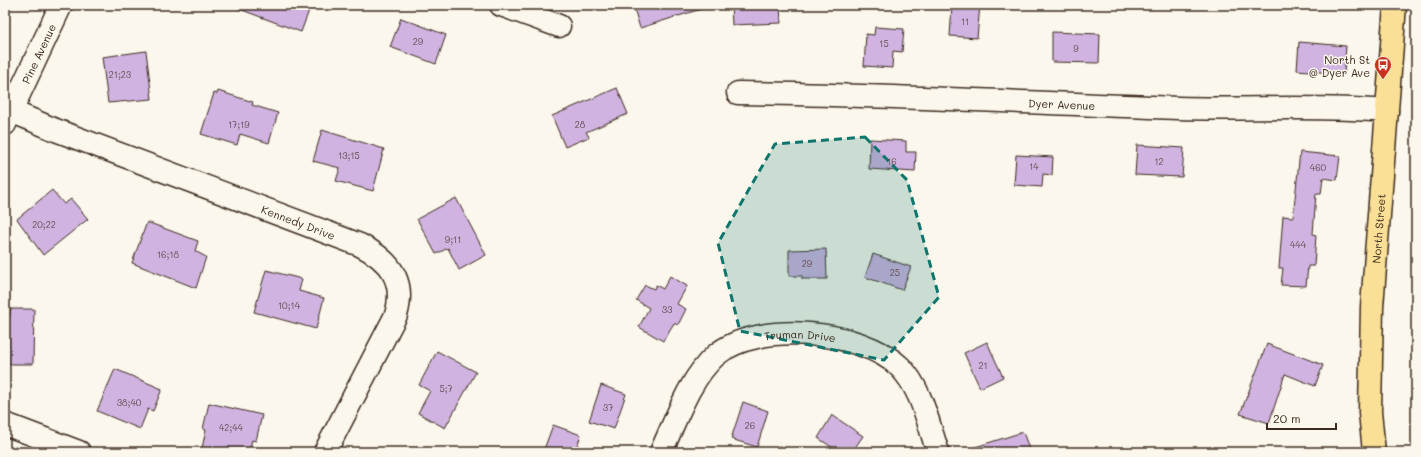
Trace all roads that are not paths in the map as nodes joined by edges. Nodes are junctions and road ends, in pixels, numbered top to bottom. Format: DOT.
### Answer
graph roads {
  1 [pos="61,5"];
  2 [pos="500,5"];
  3 [pos="1395,5"];
  4 [pos="559,26"];
  5 [pos="738,93"];
  6 [pos="1387,111"];
  7 [pos="8,117"];
  8 [pos="5,424"];
  9 [pos="79,452"];
  10 [pos="326,452"];
  11 [pos="661,452"];
  12 [pos="938,452"];
  13 [pos="1374,452"];
  1 -- 7 [label="street, Pine Avenue"];
  2 -- 4 [label="street"];
  3 -- 6 [label="main road, North Street"];
  5 -- 6 [label="street, Dyer Avenue"];
  6 -- 13 [label="main road, North Street"];
  7 -- 10 [label="street, Kennedy Drive"];
  8 -- 9 [label="street"];
  11 -- 12 [label="street, Truman Drive"];
}
